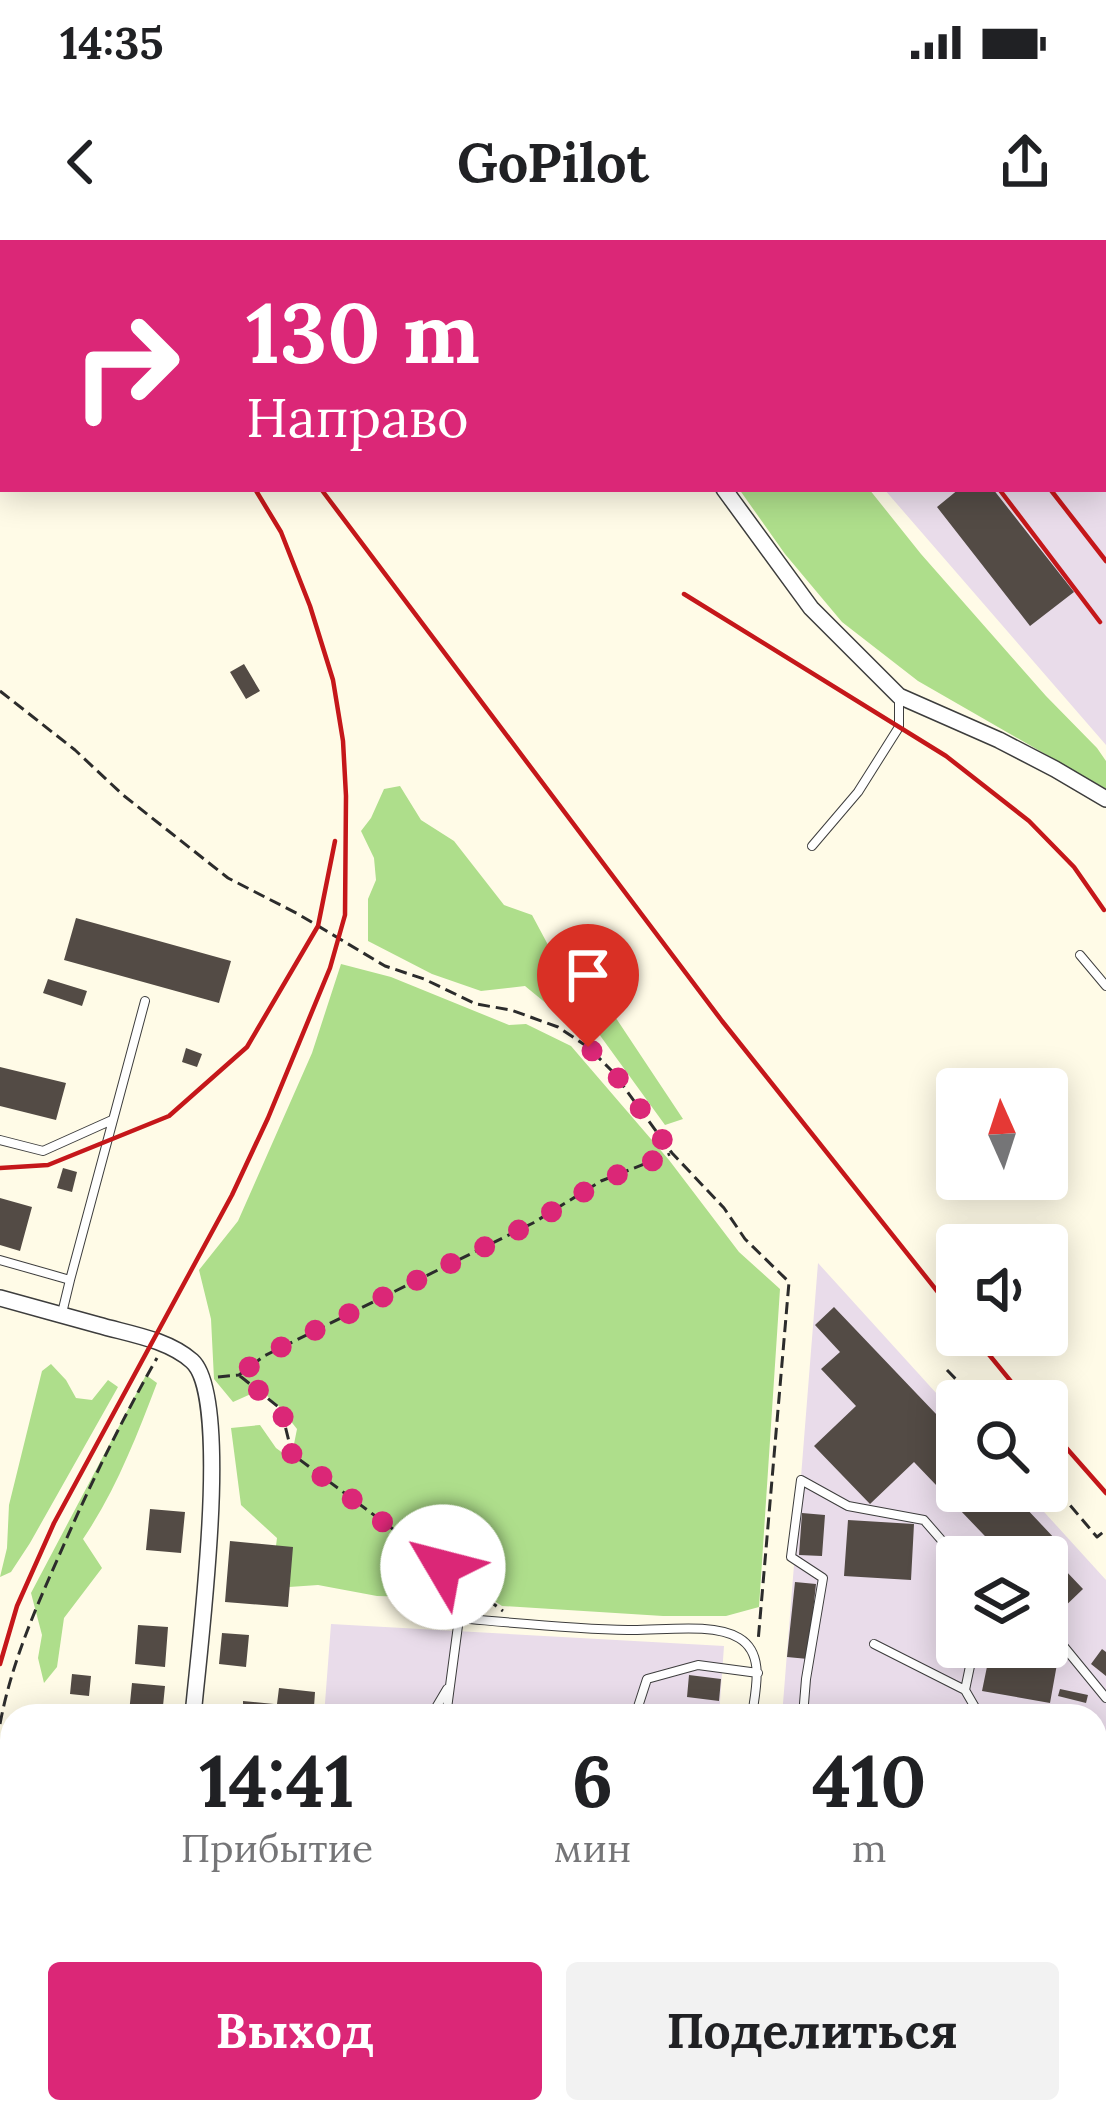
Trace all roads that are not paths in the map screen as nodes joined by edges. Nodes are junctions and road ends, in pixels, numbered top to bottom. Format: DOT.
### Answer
graph roads {
  1 [pos="726,492"];
  2 [pos="899,696"];
  3 [pos="1106,800"];
  4 [pos="812,846"];
  5 [pos="1080,955"];
  6 [pos="1106,986"];
  7 [pos="145,1001"];
  8 [pos="113,1120"];
  9 [pos="0,1140"];
  10 [pos="0,1260"];
  11 [pos="70,1280"];
  12 [pos="0,1298"];
  13 [pos="61,1315"];
  14 [pos="938,1536"];
  15 [pos="874,1644"];
  16 [pos="1068,1651"];
  17 [pos="970,1668"];
  18 [pos="758,1673"];
  19 [pos="451,1683"];
  20 [pos="965,1690"];
  21 [pos="1106,1697"];
  22 [pos="194,1704"];
  23 [pos="438,1704"];
  24 [pos="448,1704"];
  25 [pos="639,1704"];
  26 [pos="754,1704"];
  27 [pos="804,1704"];
  28 [pos="973,1704"];
  1 -- 2 [label="street"];
  2 -- 3 [label="street"];
  2 -- 4 [label="lane"];
  5 -- 6 [label="lane"];
  7 -- 8 [label="lane"];
  8 -- 9 [label="lane"];
  8 -- 11 [label="lane"];
  10 -- 11 [label="lane"];
  11 -- 13 [label="lane"];
  12 -- 13 [label="street"];
  13 -- 22 [label="street"];
  14 -- 27 [label="lane"];
  15 -- 20 [label="lane"];
  16 -- 21 [label="lane"];
  17 -- 20 [label="lane"];
  18 -- 19 [label="lane"];
  18 -- 25 [label="lane"];
  18 -- 26 [label="lane"];
  19 -- 23 [label="lane"];
  19 -- 24 [label="lane"];
  20 -- 28 [label="lane"];
}
